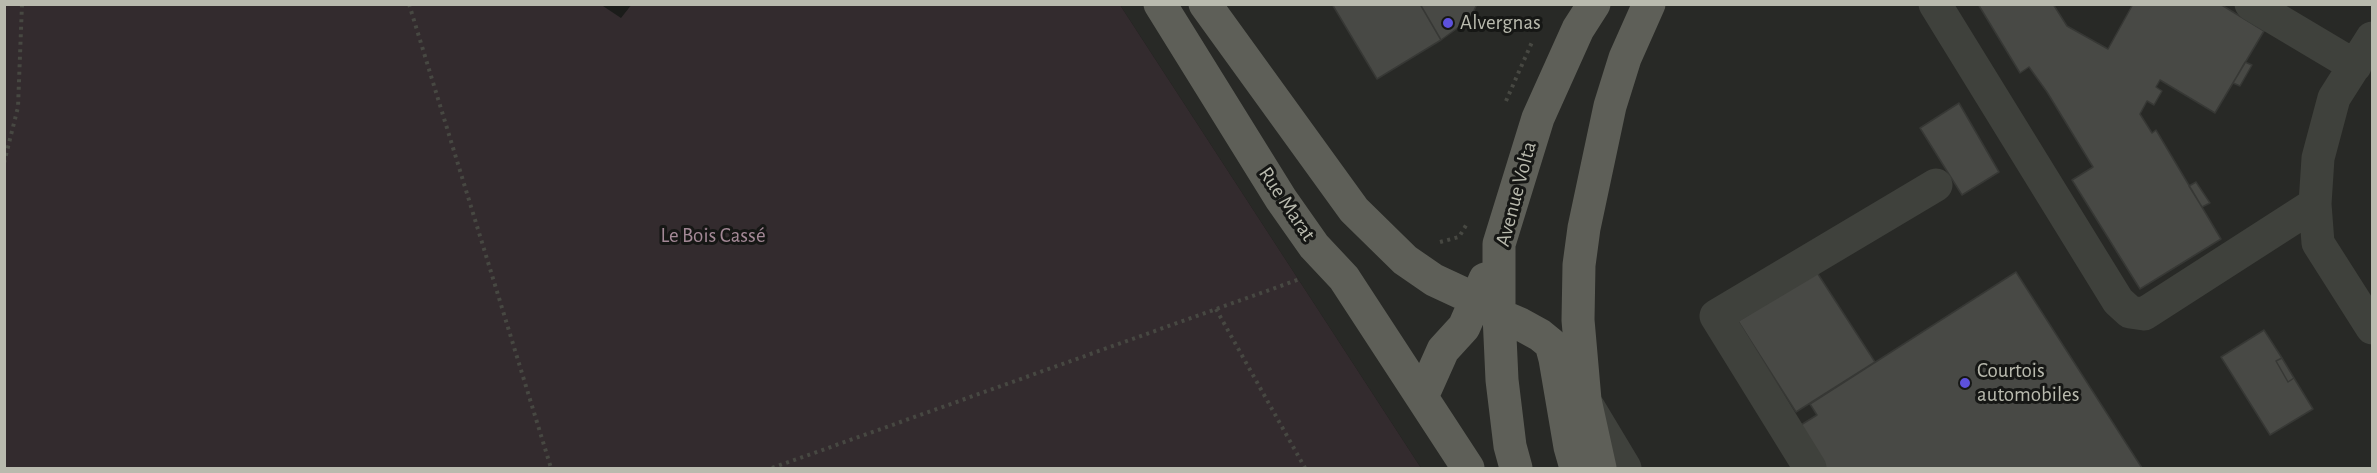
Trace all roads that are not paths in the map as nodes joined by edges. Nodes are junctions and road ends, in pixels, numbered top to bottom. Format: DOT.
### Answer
graph roads {
  1 [pos="1160,4"];
  2 [pos="1205,4"];
  3 [pos="1594,4"];
  4 [pos="1649,4"];
  5 [pos="1935,4"];
  6 [pos="2252,4"];
  7 [pos="2373,38"];
  8 [pos="2355,66"];
  9 [pos="1936,185"];
  10 [pos="2315,204"];
  11 [pos="1488,308"];
  12 [pos="2373,328"];
  13 [pos="1422,398"];
  14 [pos="1585,400"];
  15 [pos="1468,468"];
  16 [pos="1516,468"];
  17 [pos="1576,468"];
  18 [pos="1600,468"];
  19 [pos="1625,468"];
  20 [pos="1810,468"];
  1 -- 13 [label="main road, Rue Marat"];
  2 -- 11 [label="main road"];
  3 -- 11 [label="main road, Avenue Volta"];
  4 -- 14 [label="main road"];
  5 -- 10 [label="street"];
  6 -- 8 [label="street"];
  7 -- 8 [label="street"];
  8 -- 10 [label="street"];
  9 -- 20 [label="street"];
  10 -- 12 [label="street"];
  11 -- 13 [label="main road"];
  11 -- 16 [label="main road, Avenue Volta"];
  11 -- 17 [label="main road"];
  13 -- 15 [label="main road, Rue Marat"];
  14 -- 18 [label="main road"];
  14 -- 19 [label="street"];
}
